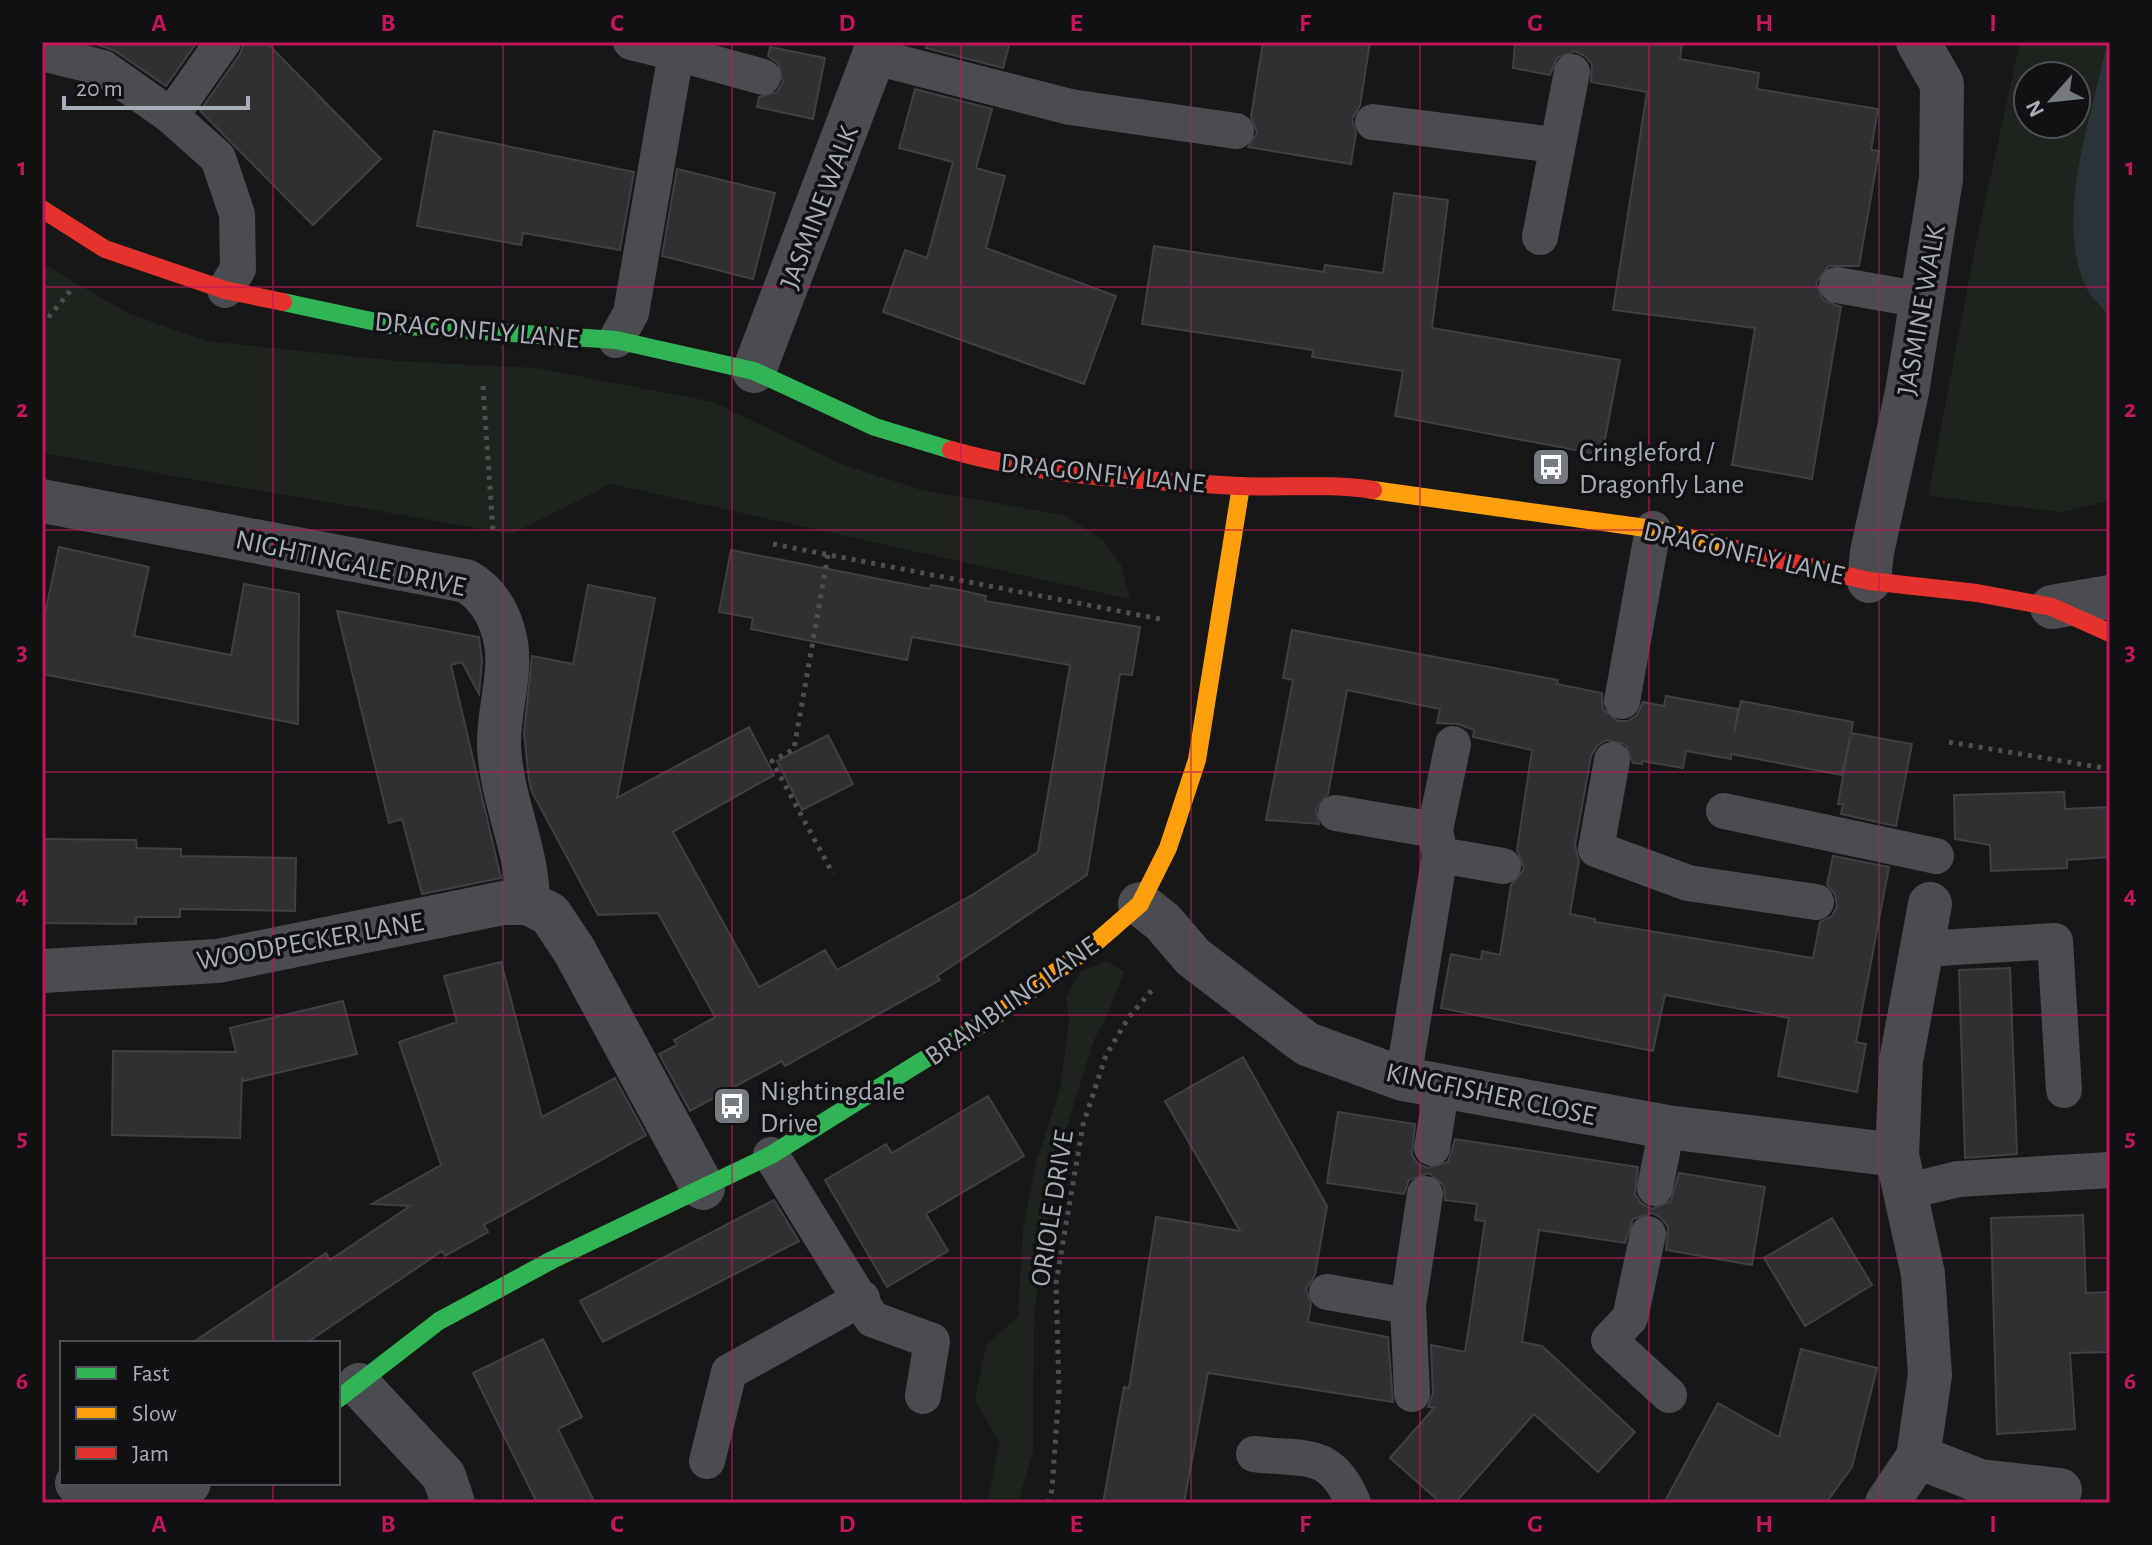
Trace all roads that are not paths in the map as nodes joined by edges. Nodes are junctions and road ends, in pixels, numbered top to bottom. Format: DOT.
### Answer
graph roads {
  1 [pos="223,42"];
  2 [pos="631,42"];
  3 [pos="1918,42"];
  4 [pos="877,49"];
  5 [pos="42,53"];
  6 [pos="676,53"];
  7 [pos="1572,72"];
  8 [pos="763,77"];
  9 [pos="171,116"];
  10 [pos="1373,122"];
  11 [pos="1236,131"];
  12 [pos="1555,145"];
  13 [pos="42,209"];
  14 [pos="1540,237"];
  15 [pos="1837,285"];
  16 [pos="225,290"];
  17 [pos="1922,300"];
  18 [pos="616,340"];
  19 [pos="754,371"];
  20 [pos="1241,486"];
  21 [pos="42,501"];
  22 [pos="1653,529"];
  23 [pos="1869,581"];
  24 [pos="2110,597"];
  25 [pos="2052,607"];
  26 [pos="2110,633"];
  27 [pos="1622,701"];
  28 [pos="1453,744"];
  29 [pos="1612,760"];
  30 [pos="1724,811"];
  31 [pos="1336,813"];
  32 [pos="1438,843"];
  33 [pos="1503,866"];
  34 [pos="1816,902"];
  35 [pos="528,903"];
  36 [pos="1140,904"];
  37 [pos="1930,904"];
  38 [pos="1922,949"];
  39 [pos="42,971"];
  40 [pos="1422,1083"];
  41 [pos="2064,1090"];
  42 [pos="1667,1127"];
  43 [pos="1432,1148"];
  44 [pos="771,1155"];
  45 [pos="2110,1170"];
  46 [pos="1901,1174"];
  47 [pos="703,1188"];
  48 [pos="1655,1188"];
  49 [pos="1425,1194"];
  50 [pos="1648,1234"];
  51 [pos="1327,1292"];
  52 [pos="862,1298"];
  53 [pos="1408,1306"];
  54 [pos="349,1392"];
  55 [pos="1412,1394"];
  56 [pos="1669,1395"];
  57 [pos="923,1396"];
  58 [pos="1254,1454"];
  59 [pos="1918,1457"];
  60 [pos="707,1461"];
  61 [pos="183,1485"];
  62 [pos="85,1488"];
  63 [pos="2060,1490"];
  64 [pos="453,1503"];
  65 [pos="1353,1503"];
  66 [pos="1887,1503"];
  1 -- 9 [label="lane"];
  2 -- 6 [label="lane"];
  3 -- 17 [label="street, JASMINE WALK"];
  4 -- 11 [label="lane"];
  4 -- 19 [label="street, JASMINE WALK"];
  5 -- 9 [label="lane"];
  6 -- 8 [label="lane"];
  6 -- 18 [label="lane"];
  7 -- 12 [label="lane"];
  9 -- 16 [label="lane"];
  10 -- 12 [label="lane"];
  12 -- 14 [label="lane"];
  13 -- 16 [label="street, DRAGONFLY LANE"];
  15 -- 17 [label="lane"];
  16 -- 18 [label="street, DRAGONFLY LANE"];
  17 -- 23 [label="street, JASMINE WALK"];
  18 -- 19 [label="street, DRAGONFLY LANE"];
  19 -- 20 [label="street, DRAGONFLY LANE"];
  20 -- 22 [label="street, DRAGONFLY LANE"];
  20 -- 36 [label="street, BRAMBLING LANE"];
  21 -- 35 [label="street, NIGHTINGALE DRIVE"];
  22 -- 23 [label="street, DRAGONFLY LANE"];
  22 -- 27 [label="lane"];
  23 -- 25 [label="street, DRAGONFLY LANE"];
  24 -- 25 [label="street, DRAGONFLY LANE"];
  25 -- 26 [label="street, DRAGONFLY LANE"];
  28 -- 32 [label="lane"];
  29 -- 34 [label="lane"];
  30 -- 37 [label="lane"];
  31 -- 32 [label="lane"];
  32 -- 33 [label="lane"];
  32 -- 40 [label="lane"];
  35 -- 39 [label="street, WOODPECKER LANE"];
  35 -- 47 [label="street"];
  36 -- 40 [label="street, KINGFISHER CLOSE"];
  36 -- 44 [label="street, BRAMBLING LANE"];
  37 -- 38 [label="street"];
  38 -- 41 [label="lane"];
  38 -- 46 [label="street"];
  40 -- 42 [label="street, KINGFISHER CLOSE"];
  40 -- 43 [label="lane"];
  42 -- 46 [label="street, KINGFISHER CLOSE"];
  42 -- 48 [label="lane"];
  44 -- 47 [label="street, BRAMBLING LANE"];
  44 -- 52 [label="lane"];
  45 -- 46 [label="lane"];
  46 -- 59 [label="street"];
  47 -- 54 [label="street, BRAMBLING LANE"];
  49 -- 53 [label="lane"];
  50 -- 56 [label="lane"];
  51 -- 53 [label="lane"];
  52 -- 57 [label="lane"];
  52 -- 60 [label="lane"];
  53 -- 55 [label="lane"];
  54 -- 64 [label="street"];
  58 -- 65 [label="lane"];
  59 -- 63 [label="street"];
  59 -- 66 [label="street"];
  61 -- 62 [label="street"];
}
